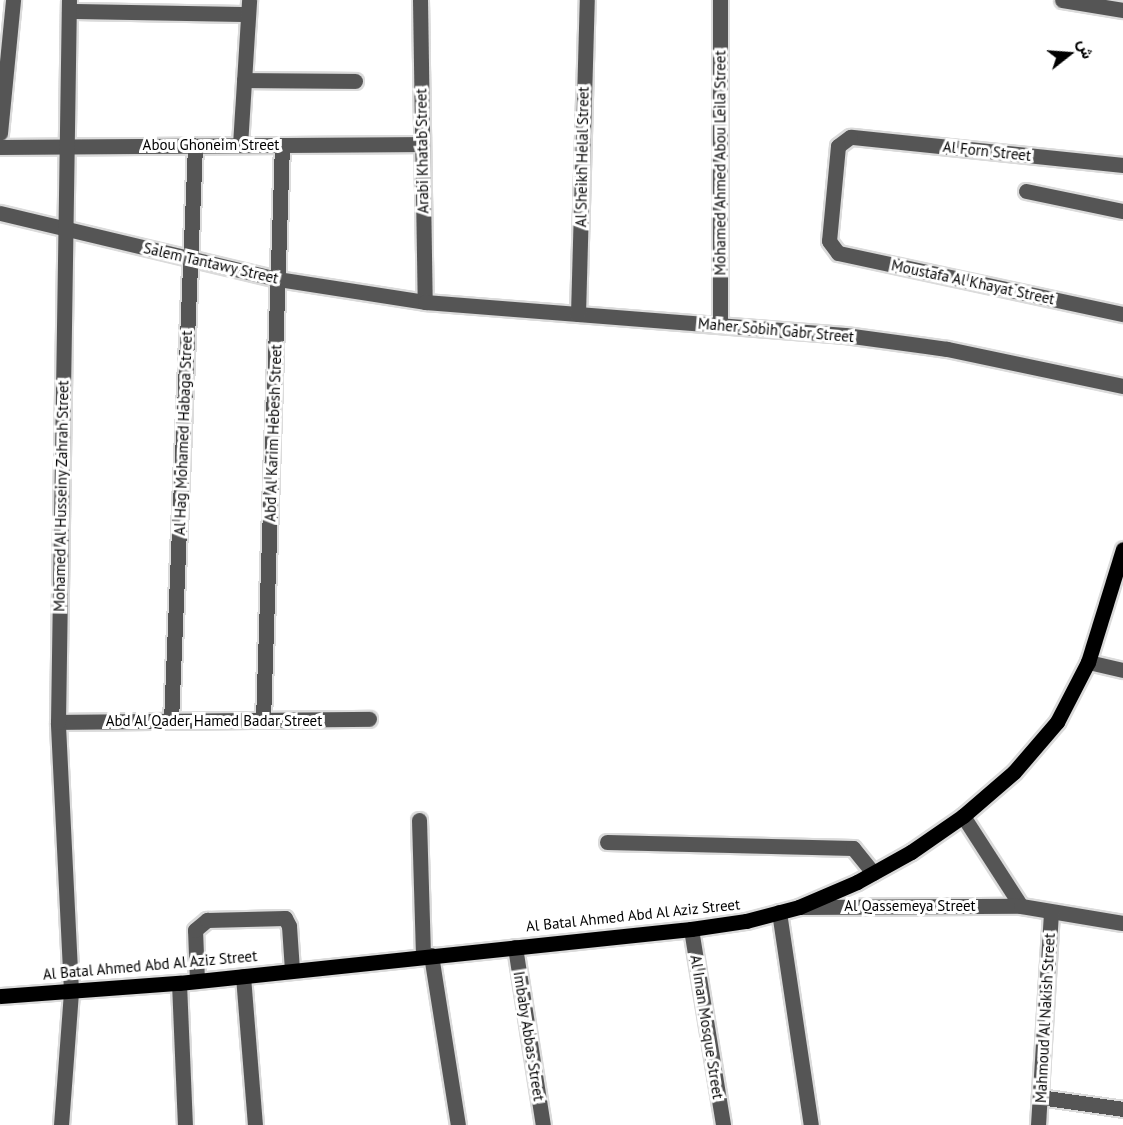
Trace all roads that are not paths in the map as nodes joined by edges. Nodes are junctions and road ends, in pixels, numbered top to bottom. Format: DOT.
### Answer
graph roads {
  1 [pos="13,0"];
  2 [pos="420,0"];
  3 [pos="586,0"];
  4 [pos="720,0"];
  5 [pos="1062,0"];
  6 [pos="69,5"];
  7 [pos="248,7"];
  8 [pos="1123,10"];
  9 [pos="244,80"];
  10 [pos="355,81"];
  11 [pos="0,133"];
  12 [pos="422,144"];
  13 [pos="240,145"];
  14 [pos="282,145"];
  15 [pos="195,146"];
  16 [pos="0,147"];
  17 [pos="66,147"];
  18 [pos="1123,165"];
  19 [pos="1026,191"];
  20 [pos="1123,211"];
  21 [pos="0,213"];
  22 [pos="65,229"];
  23 [pos="829,241"];
  24 [pos="190,259"];
  25 [pos="278,279"];
  26 [pos="425,302"];
  27 [pos="578,314"];
  28 [pos="1123,314"];
  29 [pos="720,325"];
  30 [pos="1123,386"];
  31 [pos="1123,549"];
  32 [pos="1088,662"];
  33 [pos="1123,670"];
  34 [pos="369,719"];
  35 [pos="263,720"];
  36 [pos="171,721"];
  37 [pos="58,722"];
  38 [pos="963,816"];
  39 [pos="419,820"];
  40 [pos="607,842"];
  41 [pos="873,873"];
  42 [pos="1021,906"];
  43 [pos="799,907"];
  44 [pos="779,912"];
  45 [pos="1051,912"];
  46 [pos="1123,923"];
  47 [pos="691,929"];
  48 [pos="515,946"];
  49 [pos="427,955"];
  50 [pos="292,970"];
  51 [pos="243,976"];
  52 [pos="197,981"];
  53 [pos="179,983"];
  54 [pos="72,991"];
  55 [pos="0,996"];
  56 [pos="1040,1097"];
  57 [pos="1123,1109"];
  58 [pos="61,1125"];
  59 [pos="185,1125"];
  60 [pos="255,1125"];
  61 [pos="458,1125"];
  62 [pos="543,1125"];
  63 [pos="723,1125"];
  64 [pos="811,1125"];
  65 [pos="1038,1125"];
  1 -- 11 [label="street"];
  2 -- 12 [label="street, Arabi Khatab Street"];
  3 -- 27 [label="street, Al Sheikh Helal Street"];
  4 -- 29 [label="street, Mohamed Ahmed Abou Leila Street"];
  5 -- 8 [label="street"];
  6 -- 7 [label="street"];
  6 -- 17 [label="street, Mohamed Al Husseiny Zahrah Street"];
  7 -- 9 [label="street"];
  9 -- 10 [label="street"];
  9 -- 13 [label="street"];
  12 -- 14 [label="street, Abou Ghoneim Street"];
  12 -- 26 [label="street, Arabi Khatab Street"];
  13 -- 14 [label="street, Abou Ghoneim Street"];
  13 -- 15 [label="street, Abou Ghoneim Street"];
  14 -- 25 [label="street, Abd Al Karim Hebesh Street"];
  15 -- 17 [label="street, Abou Ghoneim Street"];
  15 -- 24 [label="street, Al Hag Mohamed Habaga Street"];
  16 -- 17 [label="street, Abou Ghoneim Street"];
  17 -- 22 [label="street, Mohamed Al Husseiny Zahrah Street"];
  18 -- 23 [label="street, Al Forn Street"];
  19 -- 20 [label="street"];
  21 -- 22 [label="street, Salem Tantawy Street"];
  22 -- 24 [label="street, Salem Tantawy Street"];
  22 -- 37 [label="street, Mohamed Al Husseiny Zahrah Street"];
  23 -- 28 [label="street, Moustafa Al Khayat Street"];
  24 -- 25 [label="street, Salem Tantawy Street"];
  24 -- 36 [label="street, Al Hag Mohamed Habaga Street"];
  25 -- 26 [label="street, Salem Tantawy Street"];
  25 -- 35 [label="street, Abd Al Karim Hebesh Street"];
  26 -- 27 [label="street, Maher Sobih Gabr Street"];
  27 -- 29 [label="street, Maher Sobih Gabr Street"];
  29 -- 30 [label="street, Maher Sobih Gabr Street"];
  31 -- 32 [label="main road, Al Batal Ahmed Abd Al Aziz Street"];
  32 -- 33 [label="street"];
  32 -- 38 [label="main road, Al Batal Ahmed Abd Al Aziz Street"];
  34 -- 35 [label="street, Abd Al Qader Hamed Badar Street"];
  35 -- 36 [label="street, Abd Al Qader Hamed Badar Street"];
  36 -- 37 [label="street, Abd Al Qader Hamed Badar Street"];
  37 -- 54 [label="street, Mohamed Al Husseiny Zahrah Street"];
  38 -- 41 [label="main road, Al Batal Ahmed Abd Al Aziz Street"];
  38 -- 42 [label="street"];
  39 -- 49 [label="street"];
  40 -- 41 [label="street"];
  41 -- 43 [label="main road, Al Batal Ahmed Abd Al Aziz Street"];
  42 -- 43 [label="street, Al Qassemeya Street"];
  42 -- 45 [label="street, Al Qassemeya Street"];
  43 -- 44 [label="main road, Al Batal Ahmed Abd Al Aziz Street"];
  44 -- 47 [label="main road, Al Batal Ahmed Abd Al Aziz Street"];
  44 -- 64 [label="street"];
  45 -- 46 [label="street, Al Qassemeya Street"];
  45 -- 56 [label="street, Mahmoud Al Nakish Street"];
  47 -- 48 [label="main road, Al Batal Ahmed Abd Al Aziz Street"];
  47 -- 63 [label="street, Al Iman Mosque Street"];
  48 -- 49 [label="main road, Al Batal Ahmed Abd Al Aziz Street"];
  48 -- 62 [label="street, Imbaby Abbas Street"];
  49 -- 50 [label="main road, Al Batal Ahmed Abd Al Aziz Street"];
  49 -- 61 [label="street"];
  50 -- 51 [label="main road, Al Batal Ahmed Abd Al Aziz Street"];
  50 -- 52 [label="street"];
  51 -- 52 [label="main road, Al Batal Ahmed Abd Al Aziz Street"];
  51 -- 60 [label="street"];
  52 -- 53 [label="main road, Al Batal Ahmed Abd Al Aziz Street"];
  53 -- 54 [label="main road, Al Batal Ahmed Abd Al Aziz Street"];
  53 -- 59 [label="street"];
  54 -- 55 [label="main road, Al Batal Ahmed Abd Al Aziz Street"];
  54 -- 58 [label="street, Mohamed Al Husseiny Zahrah Street"];
  56 -- 57 [label="street"];
  56 -- 65 [label="street, Mahmoud Al Nakish Street"];
}
